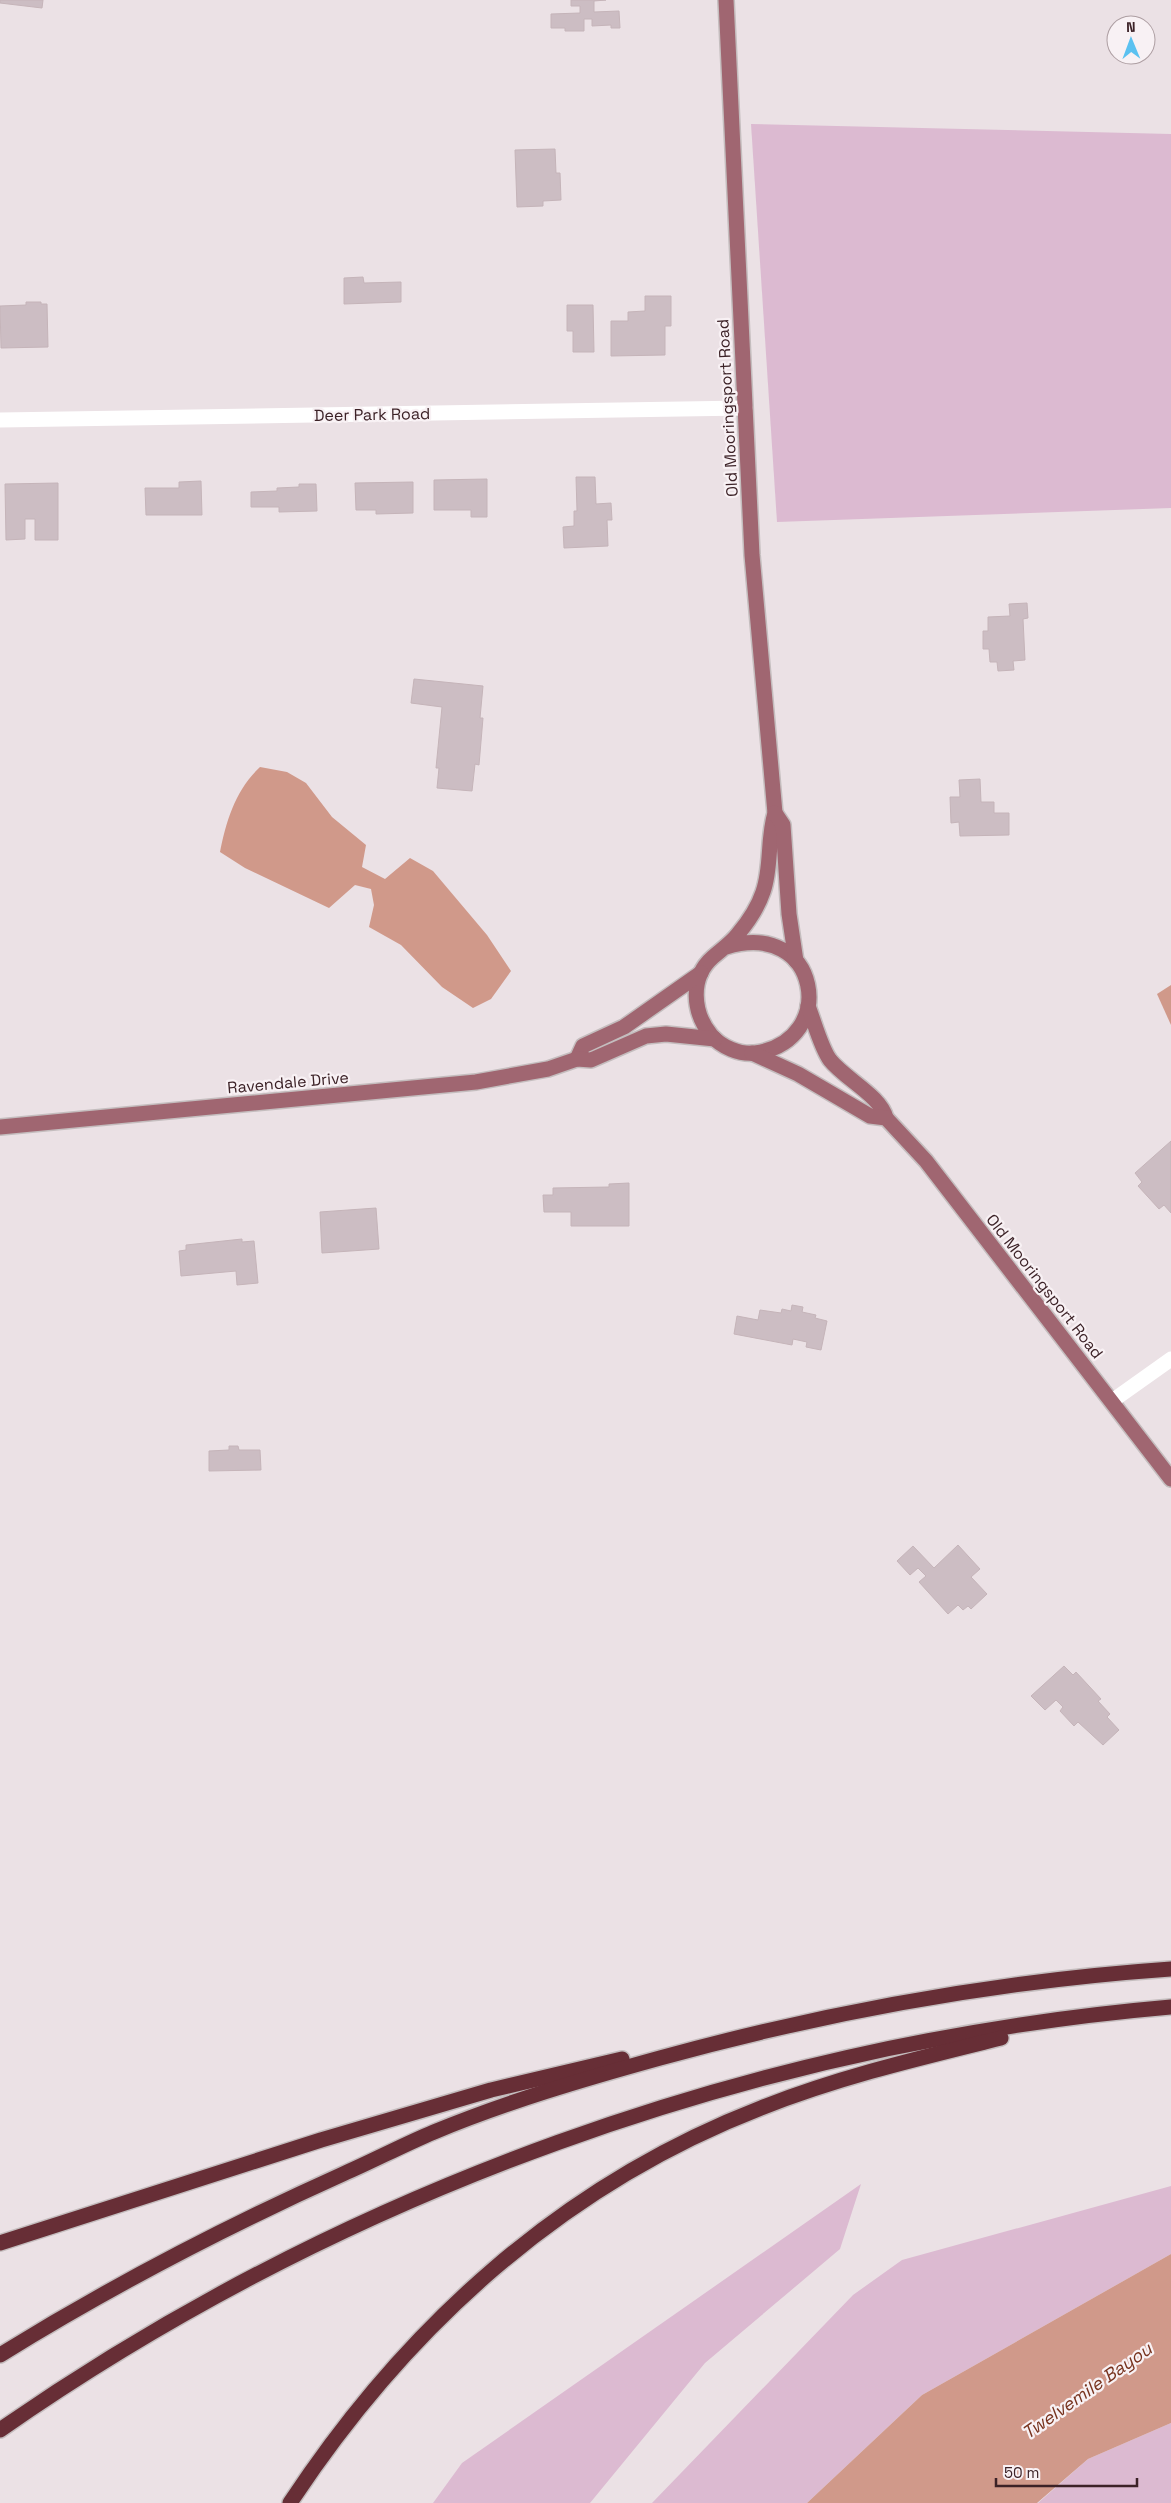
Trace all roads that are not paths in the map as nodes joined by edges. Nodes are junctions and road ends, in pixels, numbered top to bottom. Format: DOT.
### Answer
graph roads {
  1 [pos="726,0"];
  2 [pos="745,408"];
  3 [pos="0,420"];
  4 [pos="775,813"];
  5 [pos="726,947"];
  6 [pos="796,961"];
  7 [pos="701,973"];
  8 [pos="808,1006"];
  9 [pos="715,1039"];
  10 [pos="752,1054"];
  11 [pos="577,1059"];
  12 [pos="886,1118"];
  13 [pos="0,1127"];
  14 [pos="1171,1359"];
  15 [pos="1112,1401"];
  16 [pos="1171,1479"];
  17 [pos="1171,1969"];
  18 [pos="1171,2007"];
  19 [pos="1083,2018"];
  20 [pos="748,2034"];
  21 [pos="0,2243"];
  22 [pos="0,2355"];
  23 [pos="0,2430"];
  24 [pos="290,2503"];
  1 -- 2 [label="main road, Old Mooringsport Road"];
  2 -- 3 [label="street, Deer Park Road"];
  2 -- 4 [label="main road, Old Mooringsport Road"];
  4 -- 5 [label="main road, Old Mooringsport Road"];
  4 -- 6 [label="main road, Old Mooringsport Road"];
  5 -- 6 [label="main road, Old Mooringsport Road"];
  5 -- 7 [label="main road, Old Mooringsport Road"];
  6 -- 8 [label="main road, Old Mooringsport Road"];
  7 -- 9 [label="main road, Old Mooringsport Road"];
  7 -- 11 [label="main road"];
  8 -- 10 [label="main road, Old Mooringsport Road"];
  8 -- 12 [label="main road, Old Mooringsport Road"];
  9 -- 10 [label="main road, Old Mooringsport Road"];
  9 -- 11 [label="main road, Ravendale Drive"];
  10 -- 12 [label="main road, Old Mooringsport Road"];
  11 -- 13 [label="main road, Ravendale Drive"];
  12 -- 15 [label="main road, Old Mooringsport Road"];
  14 -- 15 [label="street"];
  15 -- 16 [label="main road, Old Mooringsport Road"];
  17 -- 20 [label="highway"];
  18 -- 19 [label="highway"];
  19 -- 23 [label="highway"];
  19 -- 24 [label="highway"];
  20 -- 21 [label="highway"];
  20 -- 22 [label="highway"];
}
